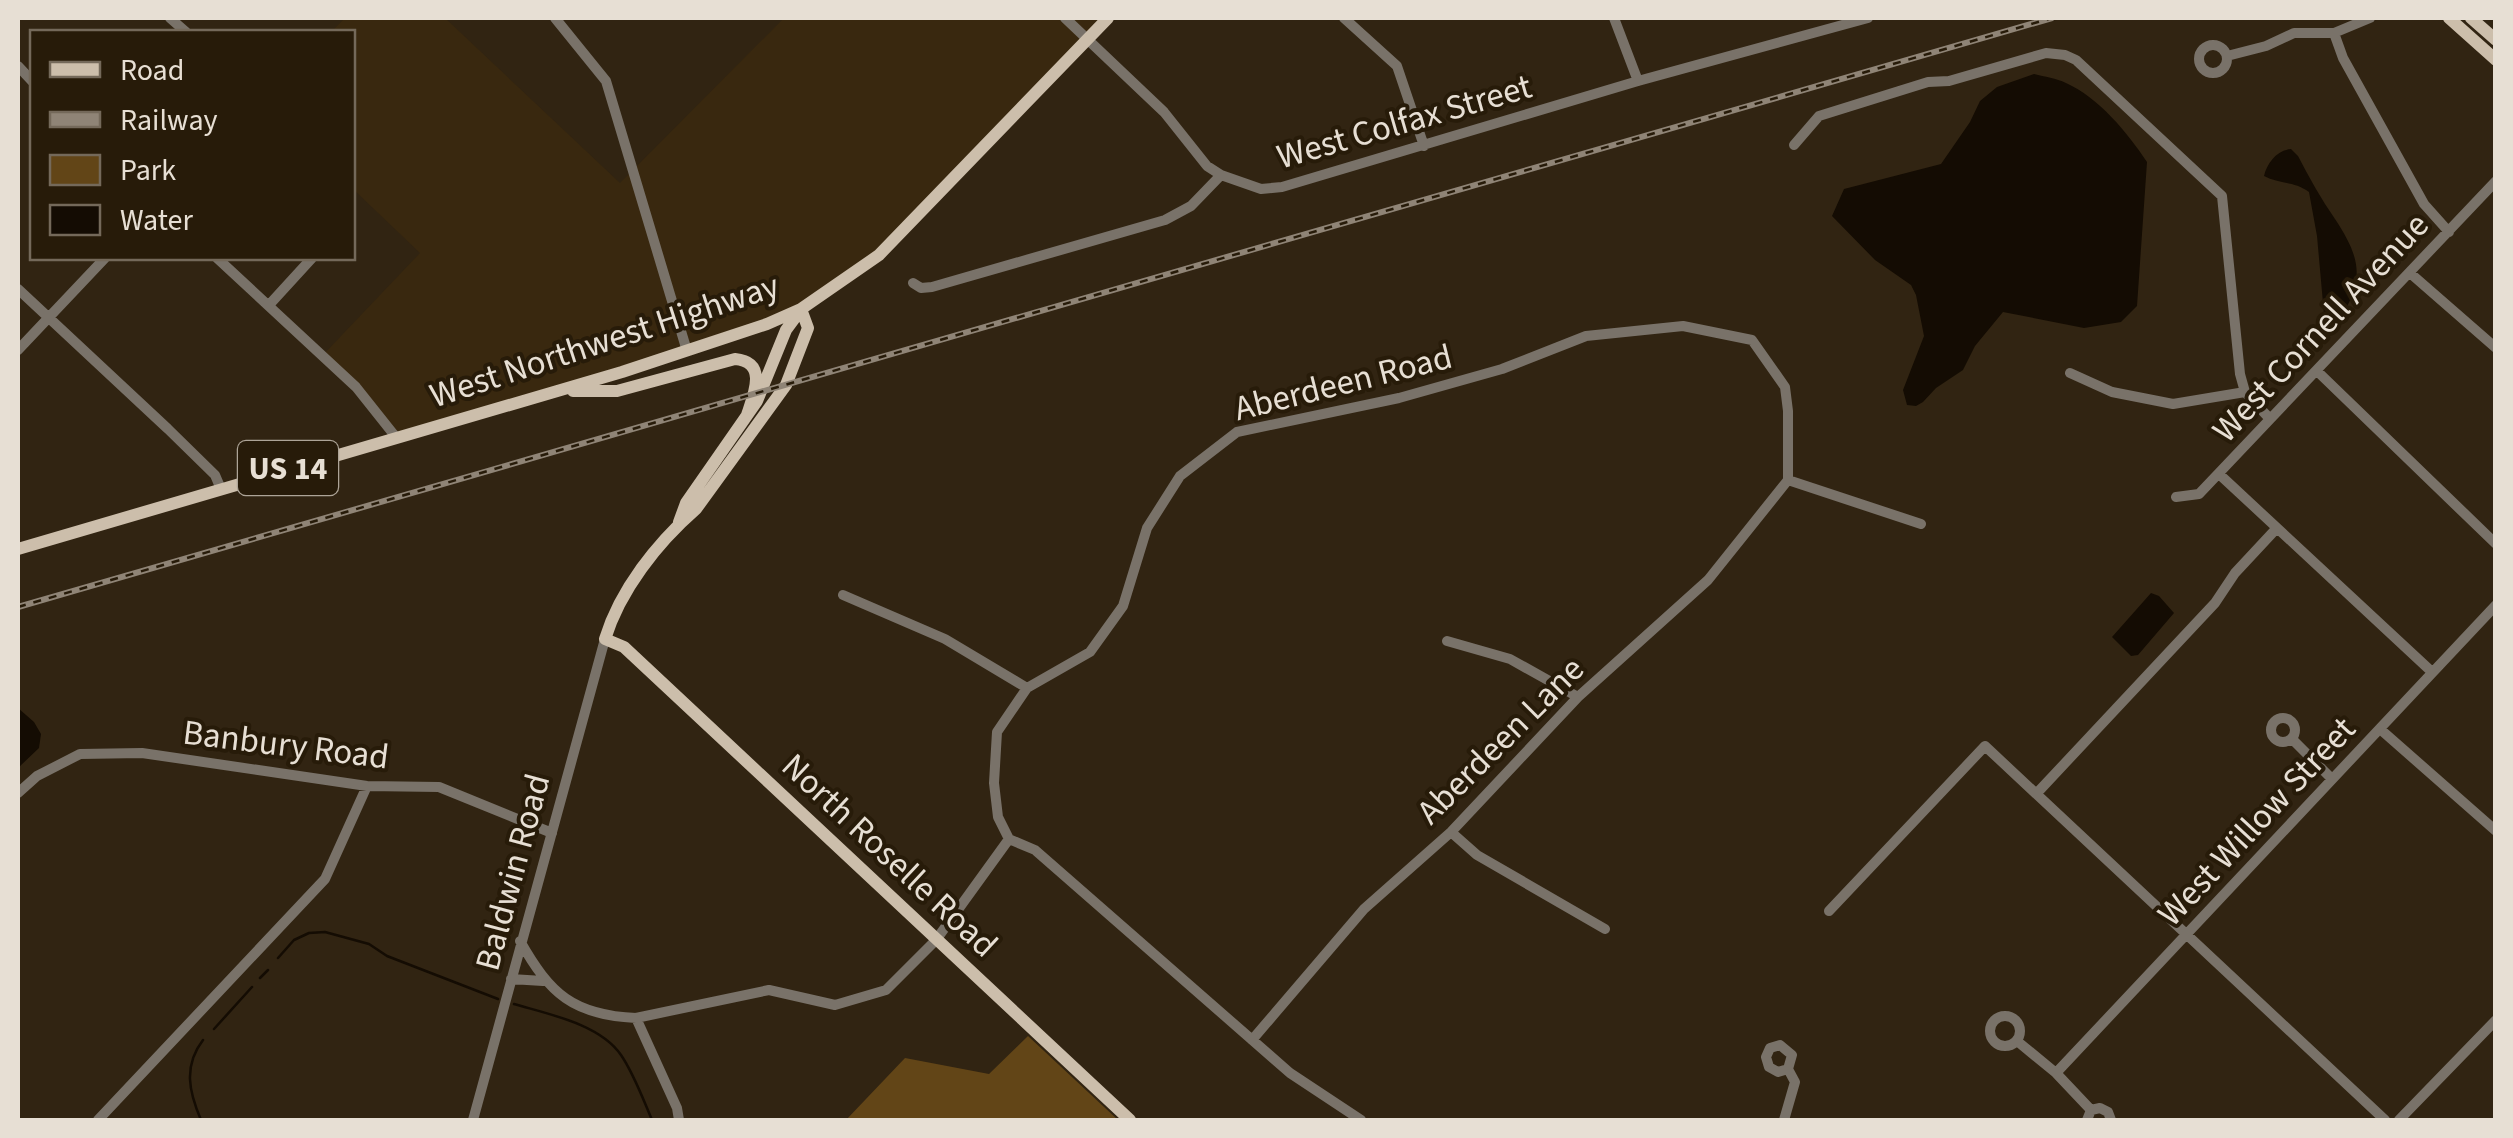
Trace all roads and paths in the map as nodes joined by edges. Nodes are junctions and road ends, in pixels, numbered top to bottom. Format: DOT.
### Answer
graph roads {
  1 [pos="554,18"];
  2 [pos="1065,18"];
  3 [pos="1108,18"];
  4 [pos="1344,18"];
  5 [pos="1614,18"];
  6 [pos="1868,18"];
  7 [pos="2370,18"];
  8 [pos="2449,18"];
  9 [pos="2472,18"];
  10 [pos="1850,20"];
  11 [pos="2334,32"];
  12 [pos="1088,39"];
  13 [pos="2496,40"];
  14 [pos="2227,56"];
  15 [pos="2496,60"];
  16 [pos="1638,80"];
  17 [pos="1794,144"];
  18 [pos="1424,146"];
  19 [pos="1221,175"];
  20 [pos="2496,181"];
  21 [pos="2449,232"];
  22 [pos="103,260"];
  23 [pos="219,260"];
  24 [pos="310,260"];
  25 [pos="2410,273"];
  26 [pos="913,283"];
  27 [pos="18,289"];
  28 [pos="268,306"];
  29 [pos="801,309"];
  30 [pos="48,318"];
  31 [pos="2496,348"];
  32 [pos="18,350"];
  33 [pos="687,350"];
  34 [pos="2317,371"];
  35 [pos="2070,373"];
  36 [pos="560,390"];
  37 [pos="2246,392"];
  38 [pos="747,415"];
  39 [pos="2270,419"];
  40 [pos="395,436"];
  41 [pos="2218,474"];
  42 [pos="1788,480"];
  43 [pos="221,489"];
  44 [pos="2176,497"];
  45 [pos="678,524"];
  46 [pos="1921,524"];
  47 [pos="2276,529"];
  48 [pos="2496,544"];
  49 [pos="18,550"];
  50 [pos="843,595"];
  51 [pos="2496,605"];
  52 [pos="606,639"];
  53 [pos="1447,640"];
  54 [pos="2432,672"];
  55 [pos="1026,688"];
  56 [pos="1578,698"];
  57 [pos="2380,729"];
  58 [pos="2292,740"];
  59 [pos="2332,779"];
  60 [pos="367,786"];
  61 [pos="18,793"];
  62 [pos="2037,793"];
  63 [pos="2493,823"];
  64 [pos="1451,832"];
  65 [pos="552,833"];
  66 [pos="1009,839"];
  67 [pos="1829,911"];
  68 [pos="1604,929"];
  69 [pos="2186,936"];
  70 [pos="936,940"];
  71 [pos="520,942"];
  72 [pos="511,979"];
  73 [pos="543,980"];
  74 [pos="636,1018"];
  75 [pos="2496,1020"];
  76 [pos="1252,1040"];
  77 [pos="2017,1041"];
  78 [pos="1788,1069"];
  79 [pos="2056,1073"];
  80 [pos="2089,1116"];
  81 [pos="98,1120"];
  82 [pos="473,1120"];
  83 [pos="679,1120"];
  84 [pos="1130,1120"];
  85 [pos="1361,1120"];
  86 [pos="1784,1120"];
  87 [pos="2111,1120"];
  88 [pos="2384,1120"];
  89 [pos="2399,1120"];
  1 -- 33 [label="street"];
  2 -- 12 [label="street"];
  3 -- 12 [label="main road, West Northwest Highway / US 14"];
  4 -- 18 [label="street"];
  5 -- 16 [label="street"];
  6 -- 10 [label="street, West Colfax Street"];
  7 -- 11 [label="street"];
  8 -- 15 [label="main road"];
  9 -- 13 [label="main road"];
  10 -- 16 [label="street, West Colfax Street"];
  11 -- 14 [label="street"];
  11 -- 21 [label="street"];
  12 -- 19 [label="street"];
  12 -- 29 [label="main road, West Northwest Highway / US 14"];
  16 -- 18 [label="street, West Colfax Street"];
  17 -- 37 [label="street"];
  18 -- 19 [label="street, West Colfax Street"];
  19 -- 26 [label="street"];
  20 -- 21 [label="street, West Cornell Avenue"];
  21 -- 25 [label="street, West Cornell Avenue"];
  22 -- 30 [label="street"];
  23 -- 28 [label="street"];
  24 -- 28 [label="street"];
  25 -- 31 [label="street"];
  25 -- 34 [label="street, West Cornell Avenue"];
  27 -- 30 [label="street"];
  28 -- 40 [label="street"];
  29 -- 33 [label="main road, West Northwest Highway / US 14"];
  29 -- 38 [label="main road"];
  29 -- 45 [label="main road"];
  30 -- 32 [label="street"];
  30 -- 43 [label="street"];
  33 -- 36 [label="main road, West Northwest Highway / US 14"];
  34 -- 39 [label="street, West Cornell Avenue"];
  34 -- 48 [label="street"];
  35 -- 37 [label="street"];
  36 -- 38 [label="main road"];
  36 -- 40 [label="main road, West Northwest Highway / US 14"];
  37 -- 39 [label="street"];
  38 -- 45 [label="main road"];
  39 -- 41 [label="street, West Cornell Avenue"];
  40 -- 43 [label="main road, West Northwest Highway / US 14"];
  41 -- 44 [label="street, West Cornell Avenue"];
  41 -- 47 [label="street"];
  42 -- 46 [label="street"];
  42 -- 55 [label="street, Aberdeen Road"];
  42 -- 56 [label="street, Aberdeen Lane"];
  43 -- 49 [label="main road, West Northwest Highway / US 14"];
  45 -- 52 [label="main road"];
  47 -- 54 [label="street"];
  47 -- 62 [label="street"];
  50 -- 55 [label="street"];
  51 -- 54 [label="street, West Willow Street"];
  52 -- 65 [label="street, Baldwin Road"];
  52 -- 70 [label="main road, North Roselle Road"];
  53 -- 56 [label="street"];
  54 -- 57 [label="street, West Willow Street"];
  55 -- 66 [label="street, Aberdeen Road"];
  56 -- 64 [label="street, Aberdeen Lane"];
  57 -- 59 [label="street, West Willow Street"];
  57 -- 63 [label="street"];
  58 -- 59 [label="street"];
  59 -- 69 [label="street, West Willow Street"];
  60 -- 61 [label="street, Banbury Road"];
  60 -- 65 [label="street, Banbury Road"];
  60 -- 81 [label="street"];
  62 -- 67 [label="street"];
  62 -- 69 [label="street"];
  64 -- 68 [label="street"];
  64 -- 76 [label="street, Aberdeen Lane"];
  65 -- 71 [label="street, Baldwin Road"];
  66 -- 70 [label="street"];
  66 -- 76 [label="street"];
  69 -- 79 [label="street, West Willow Street"];
  69 -- 88 [label="street"];
  70 -- 74 [label="street"];
  70 -- 84 [label="main road, North Roselle Road"];
  71 -- 72 [label="street, Baldwin Road"];
  71 -- 73 [label="street"];
  72 -- 73 [label="street"];
  72 -- 82 [label="street, Baldwin Road"];
  73 -- 74 [label="street"];
  74 -- 83 [label="street"];
  75 -- 89 [label="street"];
  76 -- 85 [label="street"];
  77 -- 79 [label="street"];
  78 -- 86 [label="street"];
  79 -- 80 [label="street"];
  80 -- 87 [label="street"];
}
